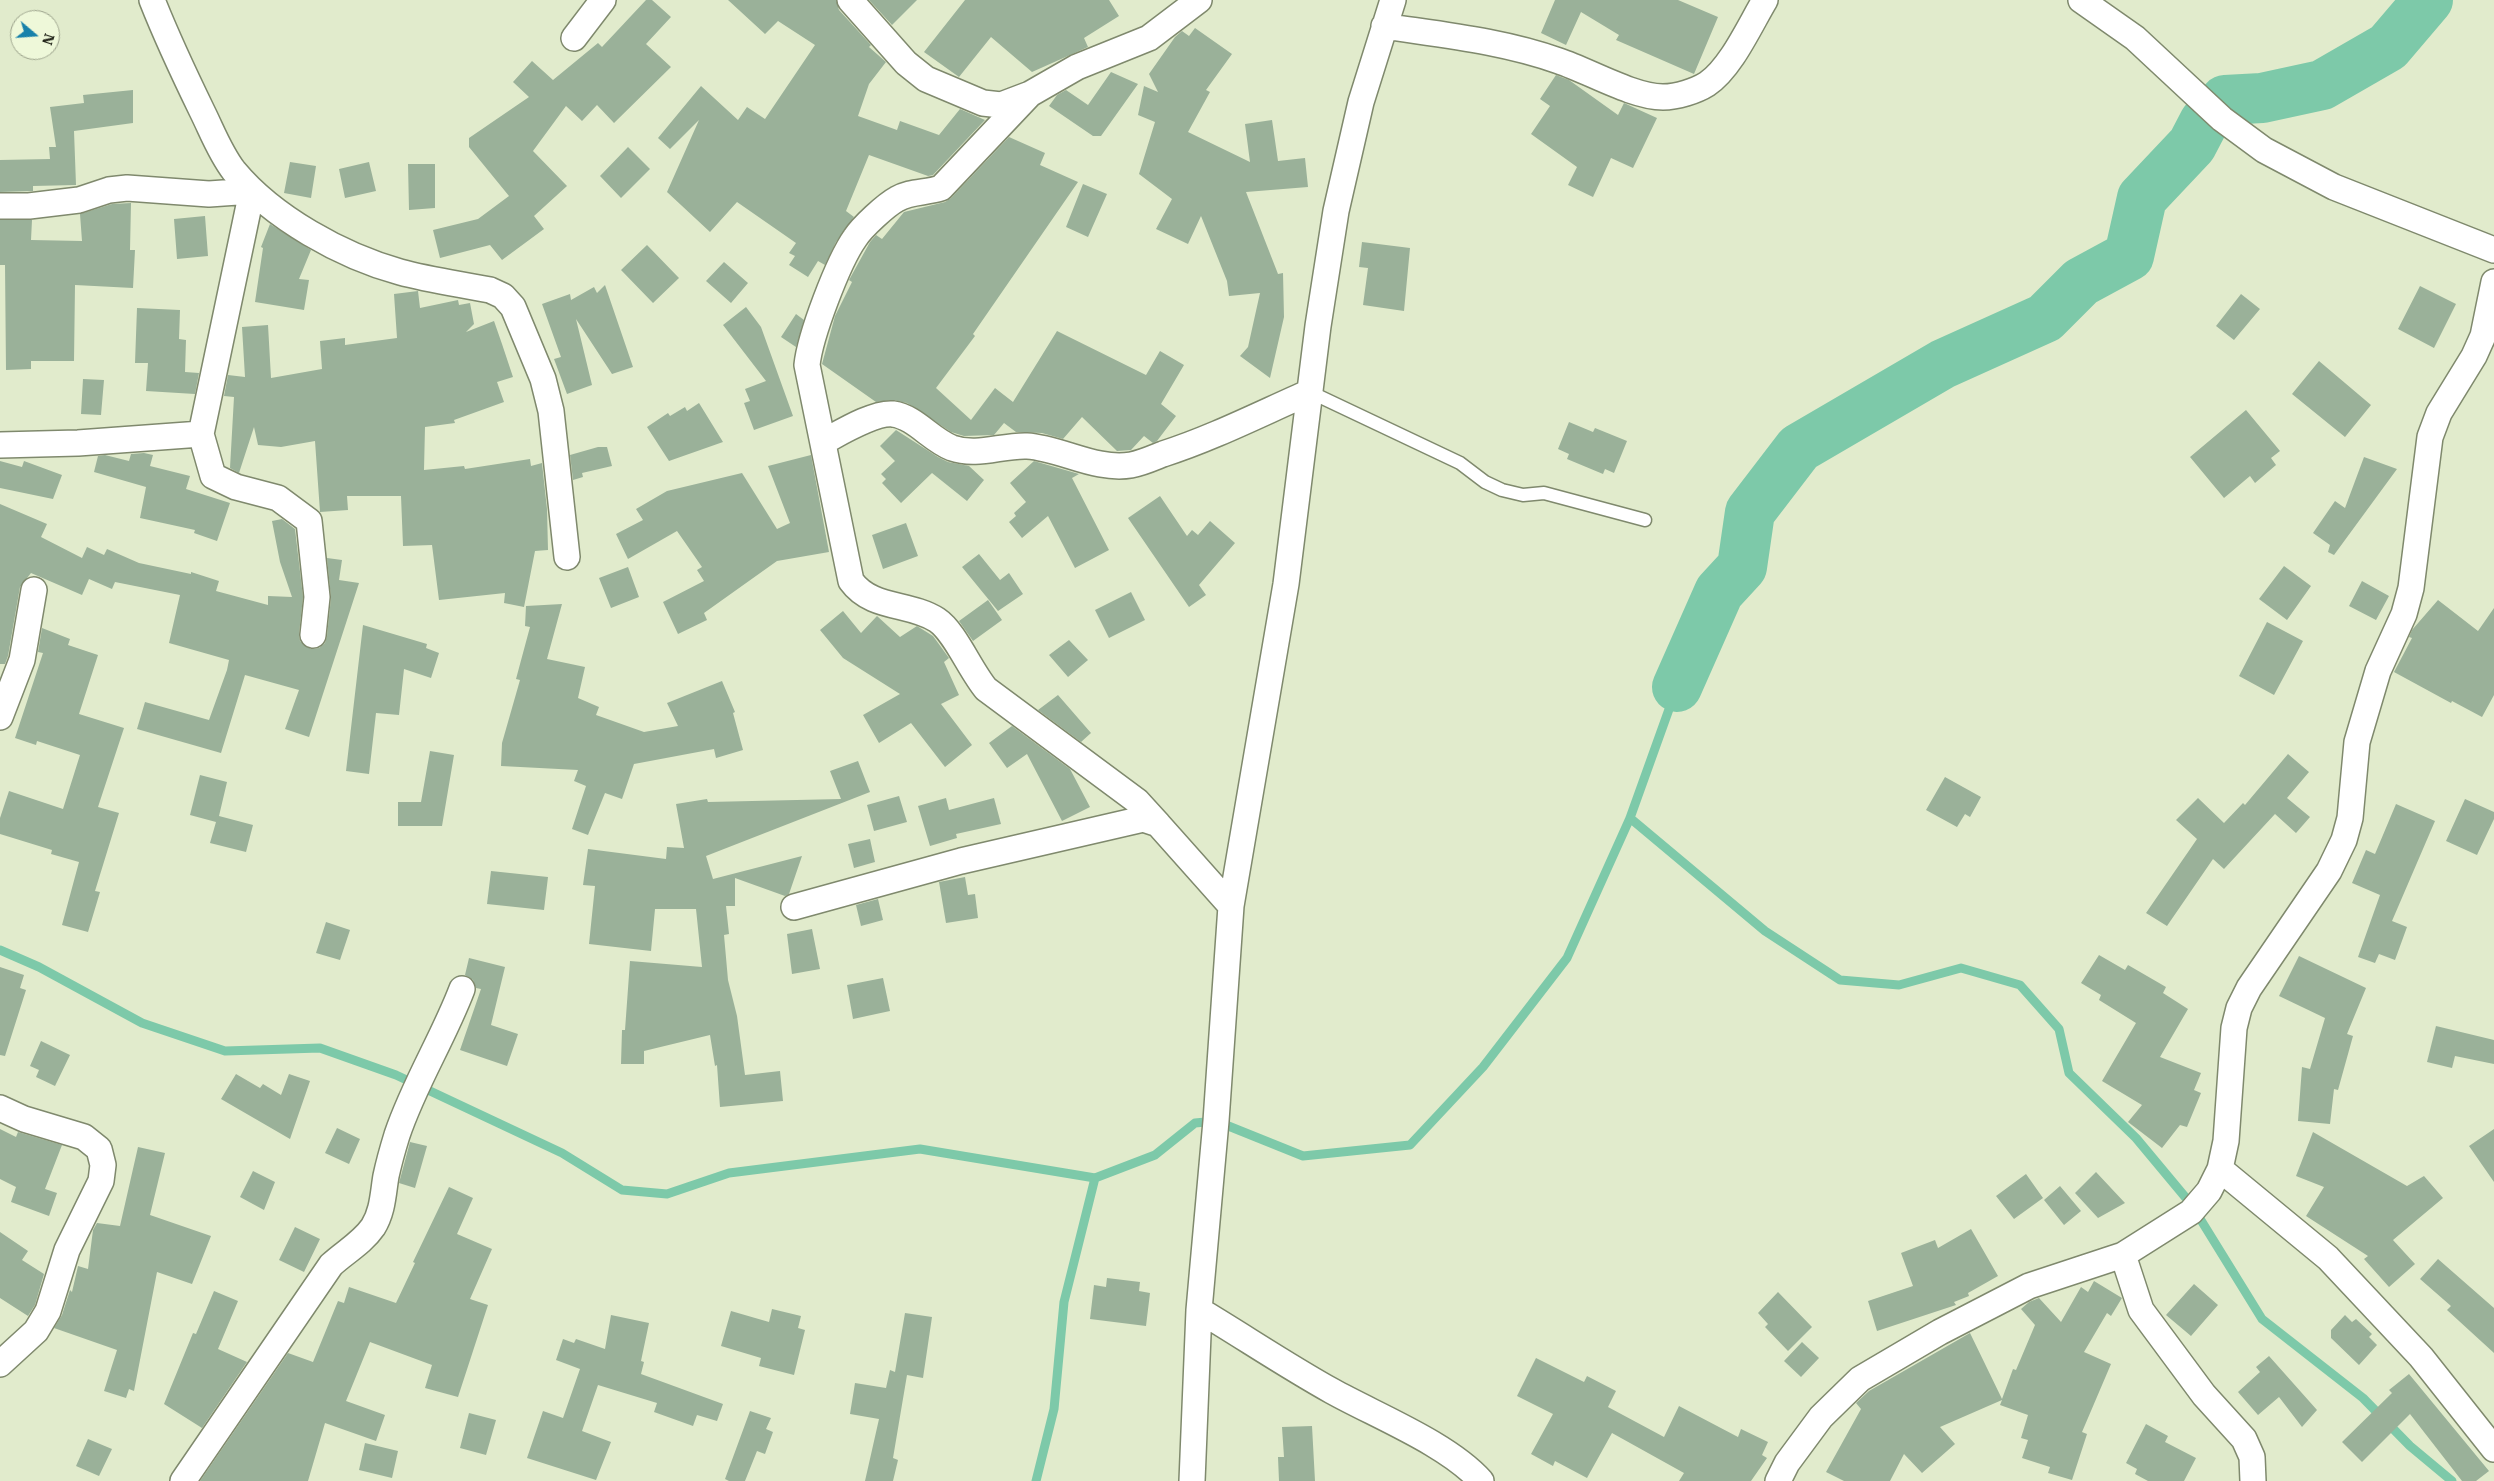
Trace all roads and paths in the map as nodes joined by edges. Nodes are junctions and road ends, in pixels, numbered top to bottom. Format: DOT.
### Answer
graph roads {
  1 [pos="152,0"];
  2 [pos="603,0"];
  3 [pos="850,0"];
  4 [pos="1199,0"];
  5 [pos="1393,0"];
  6 [pos="1765,0"];
  7 [pos="2081,0"];
  8 [pos="1384,26"];
  9 [pos="574,38"];
  10 [pos="1030,94"];
  11 [pos="252,191"];
  12 [pos="0,206"];
  13 [pos="2494,250"];
  14 [pos="2494,282"];
  15 [pos="1310,392"];
  16 [pos="201,434"];
  17 [pos="823,442"];
  18 [pos="0,444"];
  19 [pos="1645,520"];
  20 [pos="567,557"];
  21 [pos="34,590"];
  22 [pos="313,635"];
  23 [pos="0,717"];
  24 [pos="1158,824"];
  25 [pos="1231,906"];
  26 [pos="794,908"];
  27 [pos="462,989"];
  28 [pos="0,1108"];
  29 [pos="2220,1169"];
  30 [pos="2123,1255"];
  31 [pos="1199,1310"];
  32 [pos="0,1364"];
  33 [pos="2494,1449"];
  34 [pos="183,1481"];
  35 [pos="1192,1481"];
  36 [pos="1481,1481"];
  37 [pos="1778,1481"];
  38 [pos="2253,1481"];
  1 -- 11 [label="street"];
  2 -- 9 [label="street"];
  3 -- 10 [label="street"];
  4 -- 10 [label="street"];
  5 -- 8 [label="street"];
  6 -- 8 [label="street"];
  7 -- 13 [label="street"];
  8 -- 15 [label="street"];
  10 -- 17 [label="street"];
  11 -- 12 [label="street"];
  11 -- 16 [label="street"];
  11 -- 20 [label="street"];
  14 -- 29 [label="street"];
  15 -- 17 [label="street"];
  15 -- 19 [label="lane"];
  15 -- 25 [label="street"];
  16 -- 18 [label="street"];
  16 -- 22 [label="street"];
  17 -- 24 [label="street"];
  21 -- 23 [label="street"];
  24 -- 25 [label="street"];
  24 -- 26 [label="street"];
  25 -- 31 [label="street"];
  27 -- 34 [label="street"];
  28 -- 32 [label="street"];
  29 -- 30 [label="street"];
  29 -- 33 [label="street"];
  30 -- 37 [label="street"];
  30 -- 38 [label="street"];
  31 -- 35 [label="street"];
  31 -- 36 [label="street"];
}
